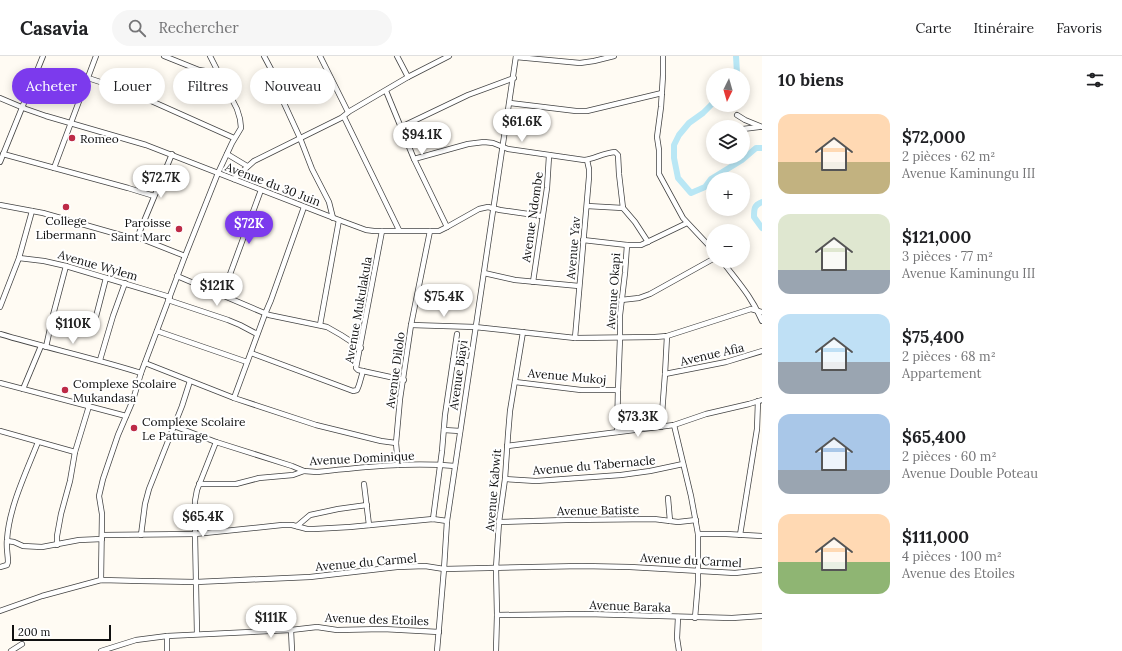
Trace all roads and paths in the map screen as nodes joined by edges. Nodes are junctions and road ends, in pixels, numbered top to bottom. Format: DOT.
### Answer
graph roads {
  1 [pos="43,56"];
  2 [pos="96,56"];
  3 [pos="164,56"];
  4 [pos="210,56"];
  5 [pos="264,56"];
  6 [pos="320,56"];
  7 [pos="397,56"];
  8 [pos="448,56"];
  9 [pos="516,56"];
  10 [pos="614,56"];
  11 [pos="663,56"];
  12 [pos="194,68"];
  13 [pos="217,68"];
  14 [pos="91,70"];
  15 [pos="408,77"];
  16 [pos="514,78"];
  17 [pos="91,79"];
  18 [pos="386,91"];
  19 [pos="662,93"];
  20 [pos="0,98"];
  21 [pos="510,103"];
  22 [pos="79,104"];
  23 [pos="234,104"];
  24 [pos="22,107"];
  25 [pos="348,112"];
  26 [pos="737,115"];
  27 [pos="344,116"];
  28 [pos="72,123"];
  29 [pos="401,127"];
  30 [pos="761,127"];
  31 [pos="750,128"];
  32 [pos="234,138"];
  33 [pos="300,138"];
  34 [pos="503,148"];
  35 [pos="3,154"];
  36 [pos="172,154"];
  37 [pos="227,154"];
  38 [pos="550,156"];
  39 [pos="414,158"];
  40 [pos="587,160"];
  41 [pos="0,162"];
  42 [pos="247,166"];
  43 [pos="54,168"];
  44 [pos="218,173"];
  45 [pos="234,179"];
  46 [pos="261,190"];
  47 [pos="154,196"];
  48 [pos="0,204"];
  49 [pos="587,206"];
  50 [pos="304,207"];
  51 [pos="493,208"];
  52 [pos="623,208"];
  53 [pos="32,211"];
  54 [pos="542,216"];
  55 [pos="333,218"];
  56 [pos="340,220"];
  57 [pos="687,223"];
  58 [pos="447,227"];
  59 [pos="398,230"];
  60 [pos="382,231"];
  61 [pos="430,232"];
  62 [pos="137,238"];
  63 [pos="584,240"];
  64 [pos="648,242"];
  65 [pos="706,243"];
  66 [pos="627,245"];
  67 [pos="185,256"];
  68 [pos="19,258"];
  69 [pos="706,263"];
  70 [pos="66,266"];
  71 [pos="727,268"];
  72 [pos="484,274"];
  73 [pos="177,276"];
  74 [pos="106,278"];
  75 [pos="533,282"];
  76 [pos="125,283"];
  77 [pos="579,286"];
  78 [pos="222,296"];
  79 [pos="169,298"];
  80 [pos="621,300"];
  81 [pos="0,307"];
  82 [pos="760,311"];
  83 [pos="265,314"];
  84 [pos="762,321"];
  85 [pos="320,325"];
  86 [pos="411,325"];
  87 [pos="475,327"];
  88 [pos="157,331"];
  89 [pos="92,332"];
  90 [pos="524,332"];
  91 [pos="0,334"];
  92 [pos="258,334"];
  93 [pos="457,334"];
  94 [pos="667,336"];
  95 [pos="575,338"];
  96 [pos="620,338"];
  97 [pos="43,346"];
  98 [pos="361,348"];
  99 [pos="762,351"];
  100 [pos="251,353"];
  101 [pos="100,360"];
  102 [pos="453,360"];
  103 [pos="470,361"];
  104 [pos="247,362"];
  105 [pos="145,363"];
  106 [pos="363,371"];
  107 [pos="141,373"];
  108 [pos="666,374"];
  109 [pos="404,380"];
  110 [pos="190,381"];
  111 [pos="516,382"];
  112 [pos="0,383"];
  113 [pos="23,389"];
  114 [pos="618,390"];
  115 [pos="234,398"];
  116 [pos="760,401"];
  117 [pos="89,406"];
  118 [pos="126,416"];
  119 [pos="674,425"];
  120 [pos="174,426"];
  121 [pos="661,427"];
  122 [pos="444,430"];
  123 [pos="0,431"];
  124 [pos="460,431"];
  125 [pos="617,432"];
  126 [pos="38,442"];
  127 [pos="216,442"];
  128 [pos="396,443"];
  129 [pos="507,446"];
  130 [pos="75,452"];
  131 [pos="683,464"];
  132 [pos="398,465"];
  133 [pos="440,465"];
  134 [pos="455,466"];
  135 [pos="304,471"];
  136 [pos="505,479"];
  137 [pos="199,484"];
  138 [pos="364,484"];
  139 [pos="668,498"];
  140 [pos="367,505"];
  141 [pos="433,519"];
  142 [pos="696,520"];
  143 [pos="447,521"];
  144 [pos="670,521"];
  145 [pos="500,522"];
  146 [pos="369,525"];
  147 [pos="297,526"];
  148 [pos="195,534"];
  149 [pos="698,534"];
  150 [pos="141,535"];
  151 [pos="740,535"];
  152 [pos="762,536"];
  153 [pos="102,537"];
  154 [pos="7,541"];
  155 [pos="57,545"];
  156 [pos="0,568"];
  157 [pos="496,568"];
  158 [pos="444,569"];
  159 [pos="697,570"];
  160 [pos="762,570"];
  161 [pos="101,580"];
  162 [pos="196,582"];
  163 [pos="0,611"];
  164 [pos="497,615"];
  165 [pos="762,616"];
  166 [pos="678,617"];
  167 [pos="695,618"];
  168 [pos="291,630"];
  169 [pos="439,632"];
  170 [pos="197,634"];
  171 [pos="167,636"];
  172 [pos="22,644"];
  173 [pos="11,651"];
  174 [pos="101,651"];
  175 [pos="167,651"];
  176 [pos="292,651"];
  177 [pos="437,651"];
  178 [pos="496,651"];
  179 [pos="679,651"];
  1 -- 24 [label="street"];
  2 -- 14 [label="street"];
  3 -- 12 [label="street"];
  4 -- 13 [label="street"];
  5 -- 33 [label="street"];
  6 -- 25 [label="street"];
  7 -- 15 [label="street"];
  8 -- 15 [label="street"];
  9 -- 10 [label="street"];
  9 -- 16 [label="street, Avenue Biayi"];
  11 -- 19 [label="street"];
  15 -- 18 [label="street"];
  16 -- 21 [label="street, Avenue Biayi"];
  16 -- 29 [label="street"];
  17 -- 32 [label="street"];
  18 -- 25 [label="street"];
  18 -- 29 [label="street"];
  19 -- 21 [label="street"];
  19 -- 57 [label="street"];
  20 -- 24 [label="street, Avenue du 30 Juin"];
  21 -- 34 [label="street, Avenue Biayi"];
  22 -- 28 [label="street"];
  23 -- 32 [label="street"];
  24 -- 28 [label="street, Avenue du 30 Juin"];
  24 -- 35 [label="street"];
  25 -- 27 [label="street"];
  26 -- 30 [label="street"];
  27 -- 33 [label="street"];
  27 -- 59 [label="street"];
  28 -- 36 [label="street, Avenue du 30 Juin"];
  28 -- 43 [label="street"];
  29 -- 39 [label="street"];
  30 -- 31 [label="street"];
  32 -- 37 [label="street"];
  33 -- 42 [label="street"];
  33 -- 55 [label="street"];
  34 -- 38 [label="street"];
  34 -- 39 [label="street"];
  34 -- 51 [label="street, Avenue Biayi"];
  35 -- 41 [label="street"];
  35 -- 43 [label="street"];
  36 -- 44 [label="street, Avenue du 30 Juin"];
  36 -- 47 [label="street"];
  37 -- 42 [label="street"];
  37 -- 44 [label="street"];
  38 -- 40 [label="street"];
  38 -- 54 [label="street, Avenue Ndombe"];
  39 -- 58 [label="street"];
  40 -- 49 [label="street, Avenue Yav"];
  40 -- 52 [label="street"];
  42 -- 45 [label="street"];
  43 -- 47 [label="street"];
  44 -- 45 [label="street, Avenue du 30 Juin"];
  44 -- 67 [label="street"];
  45 -- 46 [label="street, Avenue du 30 Juin"];
  46 -- 50 [label="street, Avenue du 30 Juin"];
  46 -- 78 [label="street"];
  47 -- 62 [label="street"];
  48 -- 53 [label="street"];
  49 -- 52 [label="street"];
  49 -- 63 [label="street, Avenue Yav"];
  50 -- 55 [label="street, Avenue du 30 Juin"];
  50 -- 83 [label="street"];
  51 -- 54 [label="street, Avenue du 30 Juin"];
  51 -- 58 [label="street, Avenue du 30 Juin"];
  51 -- 72 [label="street, Avenue Biayi"];
  52 -- 64 [label="street"];
  53 -- 62 [label="street"];
  53 -- 68 [label="street"];
  54 -- 75 [label="street, Avenue Ndombe"];
  55 -- 56 [label="street, Avenue du 30 Juin"];
  56 -- 60 [label="street, Avenue du 30 Juin"];
  56 -- 85 [label="street"];
  57 -- 64 [label="street"];
  57 -- 65 [label="street"];
  58 -- 61 [label="street, Avenue du 30 Juin"];
  59 -- 60 [label="street, Avenue du 30 Juin"];
  59 -- 61 [label="street, Avenue du 30 Juin"];
  60 -- 98 [label="street, Avenue Mukulakula"];
  61 -- 86 [label="street, Avenue Dilolo"];
  62 -- 67 [label="street"];
  63 -- 66 [label="street"];
  63 -- 77 [label="street, Avenue Yav"];
  64 -- 66 [label="street"];
  66 -- 80 [label="street, Avenue Okapi"];
  67 -- 73 [label="street"];
  68 -- 70 [label="street, Avenue Wylem"];
  68 -- 81 [label="street"];
  69 -- 80 [label="street"];
  70 -- 74 [label="street, Avenue Wylem"];
  70 -- 97 [label="street"];
  71 -- 82 [label="street"];
  72 -- 75 [label="street"];
  72 -- 87 [label="street, Avenue Biayi"];
  73 -- 78 [label="street"];
  73 -- 79 [label="street"];
  74 -- 76 [label="street, Avenue Wylem"];
  74 -- 89 [label="street"];
  75 -- 77 [label="street"];
  76 -- 79 [label="street, Avenue Wylem"];
  76 -- 101 [label="street"];
  77 -- 95 [label="street, Avenue Yav"];
  78 -- 83 [label="street"];
  79 -- 88 [label="street"];
  79 -- 92 [label="street, Avenue Wylem"];
  80 -- 96 [label="street, Avenue Okapi"];
  82 -- 84 [label="street"];
  82 -- 94 [label="street"];
  83 -- 85 [label="street"];
  83 -- 92 [label="street"];
  85 -- 98 [label="street"];
  86 -- 87 [label="street"];
  86 -- 109 [label="street, Avenue Dilolo"];
  87 -- 90 [label="street"];
  87 -- 103 [label="street, Avenue Biayi"];
  88 -- 104 [label="street"];
  88 -- 105 [label="street"];
  90 -- 95 [label="street"];
  90 -- 111 [label="street, Avenue Kabwit"];
  91 -- 97 [label="street"];
  92 -- 100 [label="street"];
  93 -- 102 [label="street"];
  94 -- 96 [label="street"];
  94 -- 108 [label="street"];
  95 -- 96 [label="street"];
  96 -- 114 [label="street, Avenue Okapi"];
  97 -- 101 [label="street"];
  97 -- 113 [label="street"];
  98 -- 106 [label="street, Avenue Mukulakula"];
  99 -- 108 [label="street, Avenue Afia"];
  100 -- 104 [label="street"];
  100 -- 106 [label="street"];
  101 -- 107 [label="street"];
  102 -- 103 [label="street"];
  102 -- 122 [label="street"];
  103 -- 124 [label="street, Avenue Biayi"];
  104 -- 115 [label="street"];
  105 -- 107 [label="street"];
  105 -- 110 [label="street"];
  106 -- 109 [label="street, Avenue Mukulakula"];
  107 -- 118 [label="street"];
  108 -- 121 [label="street"];
  109 -- 128 [label="street, Avenue Dilolo"];
  110 -- 115 [label="street"];
  110 -- 120 [label="street"];
  111 -- 114 [label="street, Avenue Mukoj"];
  111 -- 129 [label="street, Avenue Kabwit"];
  112 -- 113 [label="street"];
  113 -- 117 [label="street"];
  114 -- 125 [label="street, Avenue Okapi"];
  115 -- 128 [label="street"];
  116 -- 119 [label="street"];
  116 -- 151 [label="street"];
  117 -- 118 [label="street"];
  117 -- 130 [label="street"];
  118 -- 153 [label="street"];
  119 -- 121 [label="street"];
  119 -- 131 [label="street"];
  120 -- 127 [label="street, Avenue Dominique"];
  120 -- 150 [label="street"];
  121 -- 125 [label="street"];
  122 -- 124 [label="street"];
  122 -- 133 [label="street"];
  123 -- 126 [label="street"];
  124 -- 134 [label="street, Avenue Biayi"];
  125 -- 129 [label="street"];
  126 -- 130 [label="street"];
  126 -- 154 [label="street"];
  127 -- 135 [label="street, Avenue Dominique"];
  127 -- 137 [label="street"];
  128 -- 132 [label="street, Avenue Dilolo"];
  129 -- 136 [label="street, Avenue Kabwit"];
  130 -- 155 [label="street"];
  131 -- 136 [label="street, Avenue du Tabernacle"];
  131 -- 142 [label="street"];
  132 -- 133 [label="street, Avenue Dominique"];
  132 -- 135 [label="street, Avenue Dominique"];
  133 -- 134 [label="street, Avenue Dominique"];
  133 -- 141 [label="street"];
  134 -- 143 [label="street, Avenue Biayi"];
  135 -- 137 [label="street"];
  136 -- 145 [label="street, Avenue Kabwit"];
  137 -- 148 [label="street"];
  138 -- 140 [label="street"];
  139 -- 144 [label="street"];
  140 -- 146 [label="street"];
  140 -- 147 [label="street"];
  141 -- 143 [label="street"];
  141 -- 146 [label="street"];
  142 -- 144 [label="street, Avenue Batiste"];
  142 -- 149 [label="street"];
  143 -- 158 [label="street, Avenue Biayi"];
  144 -- 145 [label="street, Avenue Batiste"];
  145 -- 157 [label="street, Avenue Kabwit"];
  146 -- 147 [label="street"];
  147 -- 148 [label="street"];
  148 -- 150 [label="street"];
  148 -- 162 [label="street"];
  149 -- 151 [label="street"];
  149 -- 159 [label="street"];
  150 -- 153 [label="street"];
  151 -- 152 [label="street"];
  153 -- 155 [label="street"];
  153 -- 161 [label="street"];
  154 -- 155 [label="street"];
  154 -- 156 [label="street"];
  157 -- 158 [label="street, Avenue du Carmel"];
  157 -- 159 [label="street, Avenue du Carmel"];
  157 -- 164 [label="street, Avenue Kabwit"];
  158 -- 162 [label="street, Avenue du Carmel"];
  158 -- 169 [label="street, Avenue Biayi"];
  159 -- 160 [label="street, Avenue du Carmel"];
  159 -- 167 [label="street"];
  161 -- 162 [label="street, Avenue du Carmel"];
  161 -- 163 [label="street, Avenue du Carmel"];
  162 -- 170 [label="street"];
  164 -- 166 [label="street, Avenue Baraka"];
  164 -- 178 [label="street, Avenue Kabwit"];
  165 -- 167 [label="street, Avenue Baraka"];
  166 -- 167 [label="street, Avenue Baraka"];
  166 -- 179 [label="street"];
  168 -- 169 [label="street, Avenue des Etoiles"];
  168 -- 170 [label="street, Avenue des Etoiles"];
  168 -- 176 [label="street"];
  169 -- 177 [label="street, Avenue Biayi"];
  170 -- 171 [label="street, Avenue des Etoiles"];
  171 -- 174 [label="street, Avenue des Etoiles"];
  171 -- 175 [label="street"];
  172 -- 173 [label="street"];
}
